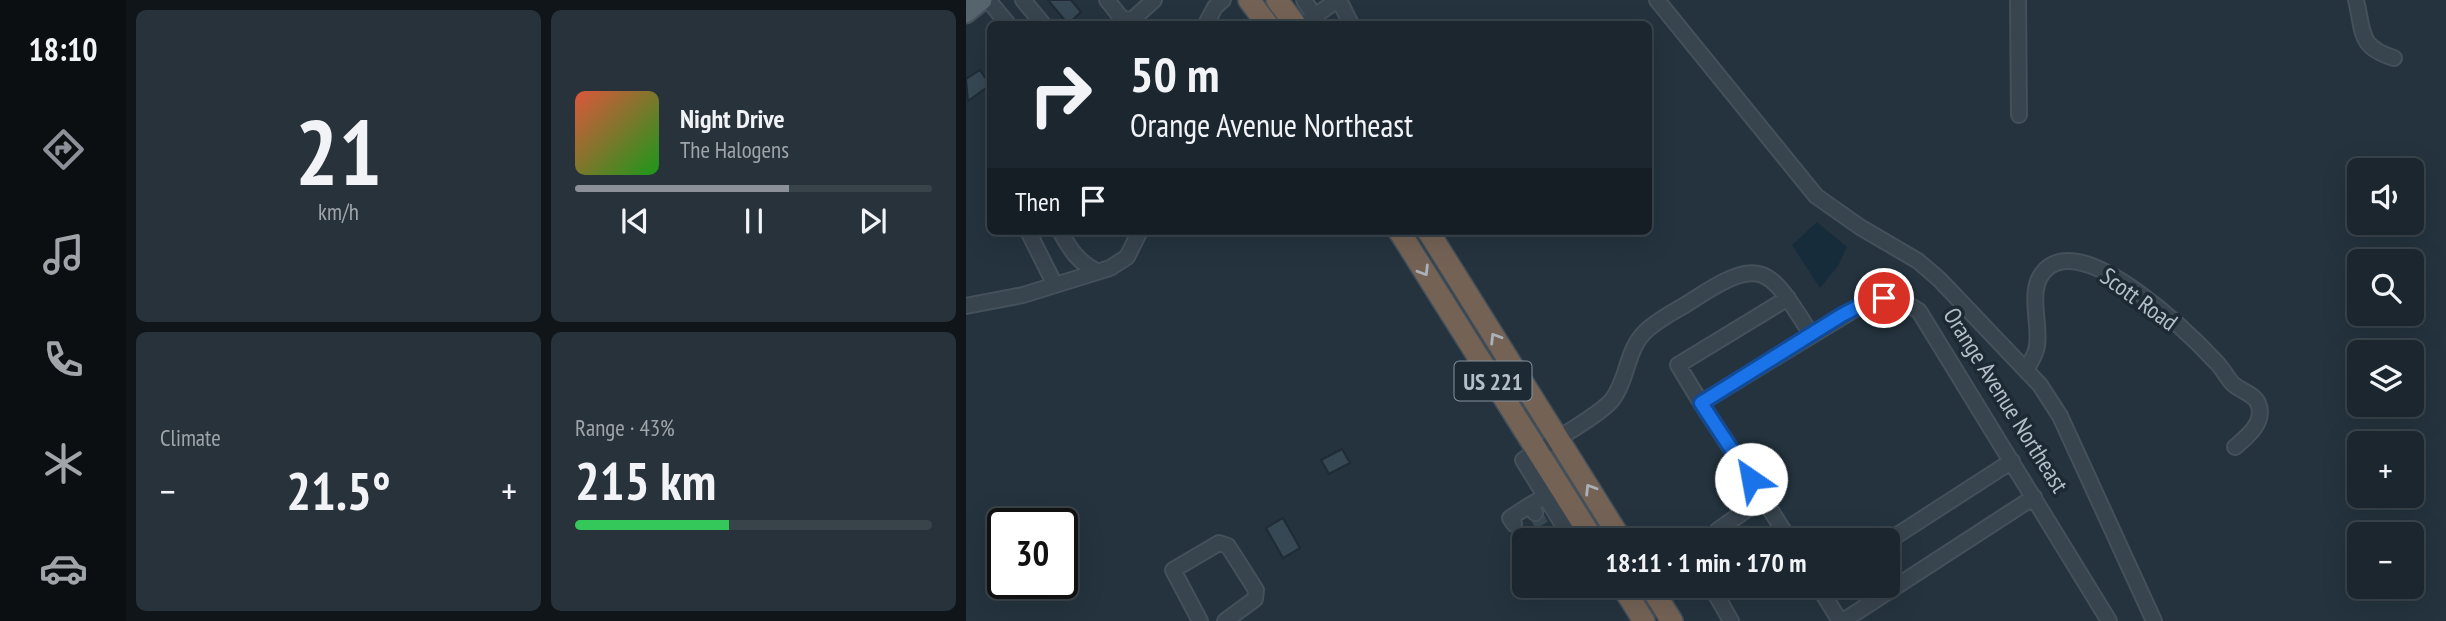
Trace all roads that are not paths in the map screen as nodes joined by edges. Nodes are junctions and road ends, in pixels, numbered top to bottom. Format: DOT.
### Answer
graph roads {
  1 [pos="982,0"];
  2 [pos="988,0"];
  3 [pos="1023,0"];
  4 [pos="1107,0"];
  5 [pos="1154,0"];
  6 [pos="1249,0"];
  7 [pos="1277,0"];
  8 [pos="1304,0"];
  9 [pos="1338,0"];
  10 [pos="1657,0"];
  11 [pos="2018,0"];
  12 [pos="2356,0"];
  13 [pos="1221,1"];
  14 [pos="966,13"];
  15 [pos="1006,21"];
  16 [pos="1040,21"];
  17 [pos="1130,21"];
  18 [pos="1136,21"];
  19 [pos="1208,21"];
  20 [pos="1265,21"];
  21 [pos="1303,21"];
  22 [pos="1304,21"];
  23 [pos="1306,21"];
  24 [pos="1349,21"];
  25 [pos="2394,58"];
  26 [pos="2020,115"];
  27 [pos="1030,235"];
  28 [pos="1062,235"];
  29 [pos="1138,235"];
  30 [pos="1402,235"];
  31 [pos="1431,235"];
  32 [pos="1098,272"];
  33 [pos="1055,285"];
  34 [pos="1788,298"];
  35 [pos="966,306"];
  36 [pos="1811,334"];
  37 [pos="2026,370"];
  38 [pos="1701,403"];
  39 [pos="1558,437"];
  40 [pos="2235,447"];
  41 [pos="1538,451"];
  42 [pos="2012,461"];
  43 [pos="1553,492"];
  44 [pos="2034,496"];
  45 [pos="1763,498"];
  46 [pos="1516,528"];
  47 [pos="1574,528"];
  48 [pos="1614,528"];
  49 [pos="1721,528"];
  50 [pos="1782,528"];
  51 [pos="1900,533"];
  52 [pos="1630,598"];
  53 [pos="1658,598"];
  54 [pos="1718,598"];
  55 [pos="1826,598"];
  56 [pos="1200,621"];
  57 [pos="1225,621"];
  58 [pos="1644,621"];
  59 [pos="1672,621"];
  60 [pos="1731,621"];
  61 [pos="1841,621"];
  62 [pos="2109,621"];
  63 [pos="2154,621"];
  1 -- 14 [label="main road"];
  2 -- 15 [label="street"];
  3 -- 16 [label="street"];
  4 -- 17 [label="street"];
  5 -- 18 [label="street"];
  6 -- 20 [label="highway"];
  7 -- 21 [label="highway"];
  8 -- 22 [label="street"];
  9 -- 23 [label="street"];
  9 -- 24 [label="street"];
  10 -- 37 [label="street"];
  11 -- 26 [label="street"];
  12 -- 25 [label="street"];
  13 -- 19 [label="street"];
  27 -- 33 [label="street"];
  28 -- 32 [label="street"];
  29 -- 32 [label="street"];
  30 -- 41 [label="highway, US 221, one-way"];
  39 -- 31 [label="highway, US 221, one-way"];
  32 -- 33 [label="street"];
  33 -- 35 [label="street"];
  34 -- 36 [label="street"];
  34 -- 38 [label="street"];
  34 -- 39 [label="street"];
  36 -- 38 [label="street, Orange Avenue Northeast"];
  36 -- 42 [label="street, Orange Avenue Northeast"];
  37 -- 40 [label="street, Scott Road"];
  37 -- 63 [label="street"];
  38 -- 45 [label="street"];
  39 -- 41 [label="street"];
  48 -- 39 [label="highway, US 221, one-way"];
  41 -- 43 [label="highway, US 221"];
  42 -- 44 [label="street, Orange Avenue Northeast"];
  42 -- 51 [label="street"];
  43 -- 46 [label="street"];
  43 -- 47 [label="highway, US 221"];
  44 -- 61 [label="street"];
  44 -- 62 [label="street, Orange Avenue Northeast"];
  45 -- 49 [label="street"];
  45 -- 50 [label="street"];
  52 -- 58 [label="highway"];
  53 -- 59 [label="highway"];
  54 -- 60 [label="street"];
  55 -- 61 [label="street"];
  56 -- 57 [label="street"];
}
